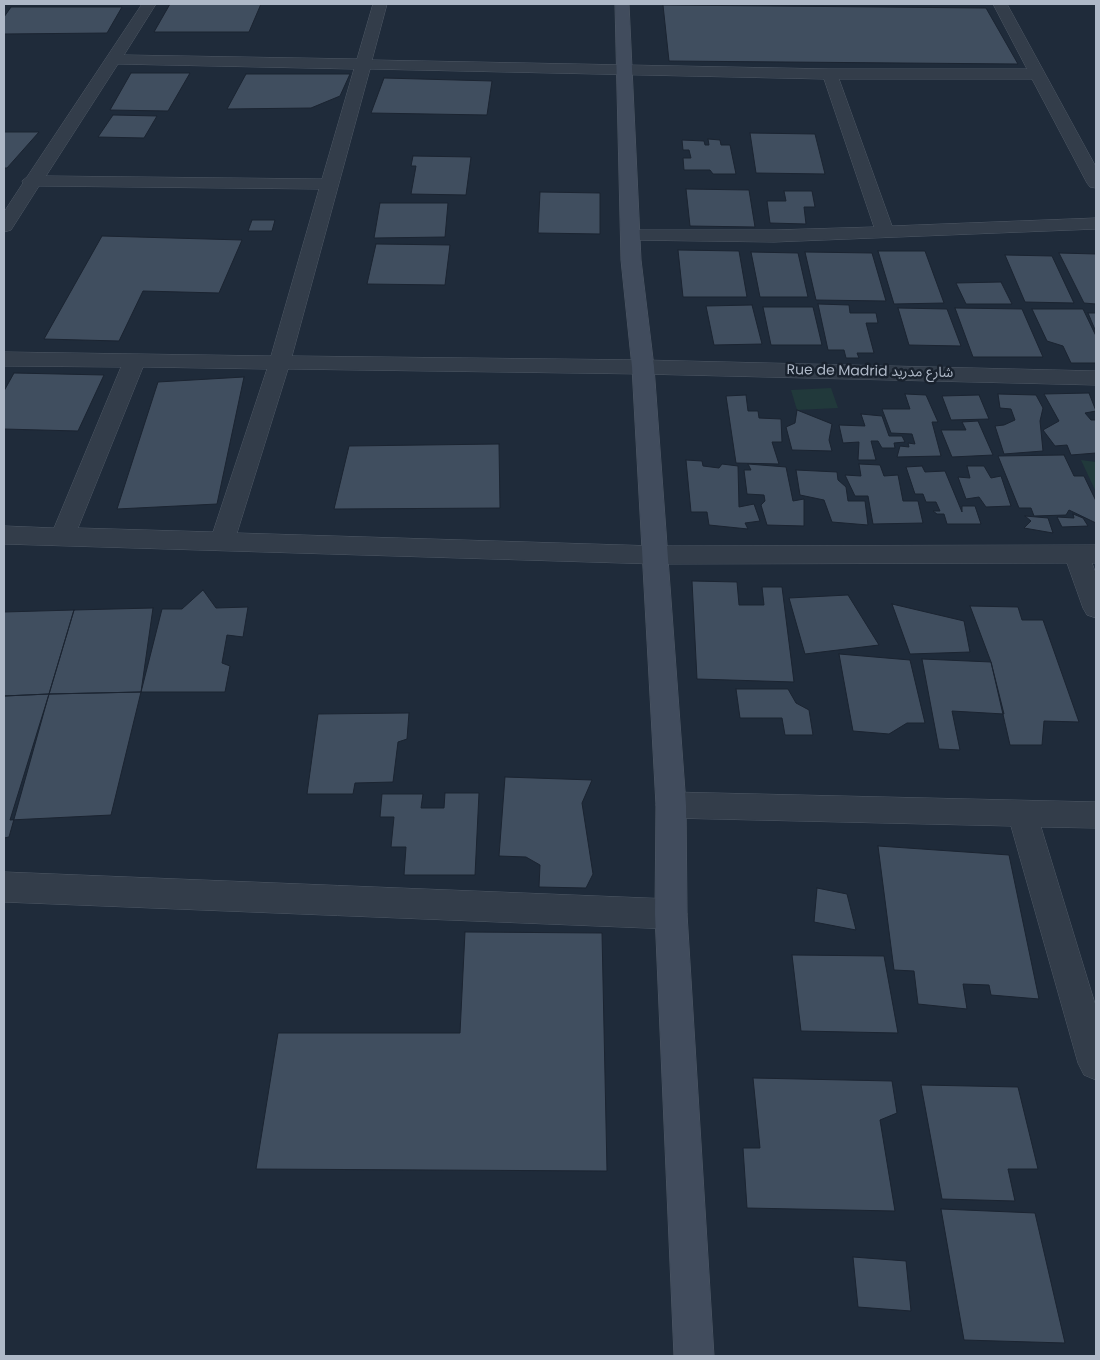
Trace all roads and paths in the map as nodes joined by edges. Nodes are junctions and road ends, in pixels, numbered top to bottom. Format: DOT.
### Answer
graph roads {
  1 [pos="149,4"];
  2 [pos="380,4"];
  3 [pos="622,4"];
  4 [pos="1000,4"];
  5 [pos="114,60"];
  6 [pos="362,64"];
  7 [pos="625,70"];
  8 [pos="830,74"];
  9 [pos="1037,74"];
  10 [pos="31,181"];
  11 [pos="1096,183"];
  12 [pos="329,184"];
  13 [pos="1096,224"];
  14 [pos="4,226"];
  15 [pos="885,233"];
  16 [pos="630,234"];
  17 [pos="4,359"];
  18 [pos="135,360"];
  19 [pos="280,361"];
  20 [pos="643,367"];
  21 [pos="1096,378"];
  22 [pos="4,535"];
  23 [pos="62,538"];
  24 [pos="223,540"];
  25 [pos="1086,554"];
  26 [pos="656,555"];
  27 [pos="1096,608"];
  28 [pos="671,805"];
  29 [pos="1022,813"];
  30 [pos="1096,815"];
  31 [pos="4,887"];
  32 [pos="671,914"];
  33 [pos="1096,1063"];
  34 [pos="694,1356"];
  1 -- 5 [label="street"];
  2 -- 6 [label="street"];
  3 -- 7 [label="street"];
  4 -- 9 [label="street"];
  5 -- 6 [label="street"];
  5 -- 10 [label="street"];
  6 -- 7 [label="street"];
  6 -- 12 [label="street"];
  7 -- 8 [label="street"];
  7 -- 16 [label="street"];
  8 -- 9 [label="street"];
  8 -- 15 [label="street"];
  9 -- 11 [label="street"];
  10 -- 12 [label="street"];
  10 -- 14 [label="street"];
  12 -- 19 [label="street"];
  13 -- 15 [label="street"];
  15 -- 16 [label="street"];
  16 -- 20 [label="street"];
  17 -- 18 [label="street, Rue de Madrid شارع مدريد"];
  18 -- 19 [label="street, Rue de Madrid شارع مدريد"];
  18 -- 23 [label="street"];
  19 -- 20 [label="street, Rue de Madrid شارع مدريد"];
  19 -- 24 [label="street"];
  20 -- 21 [label="street, Rue de Madrid شارع مدريد"];
  20 -- 26 [label="street"];
  22 -- 23 [label="street"];
  23 -- 24 [label="street"];
  24 -- 26 [label="street"];
  25 -- 26 [label="street"];
  25 -- 27 [label="street"];
  26 -- 28 [label="street"];
  28 -- 29 [label="street"];
  28 -- 32 [label="street"];
  29 -- 30 [label="street"];
  29 -- 33 [label="street"];
  31 -- 32 [label="street"];
  32 -- 34 [label="street"];
}
